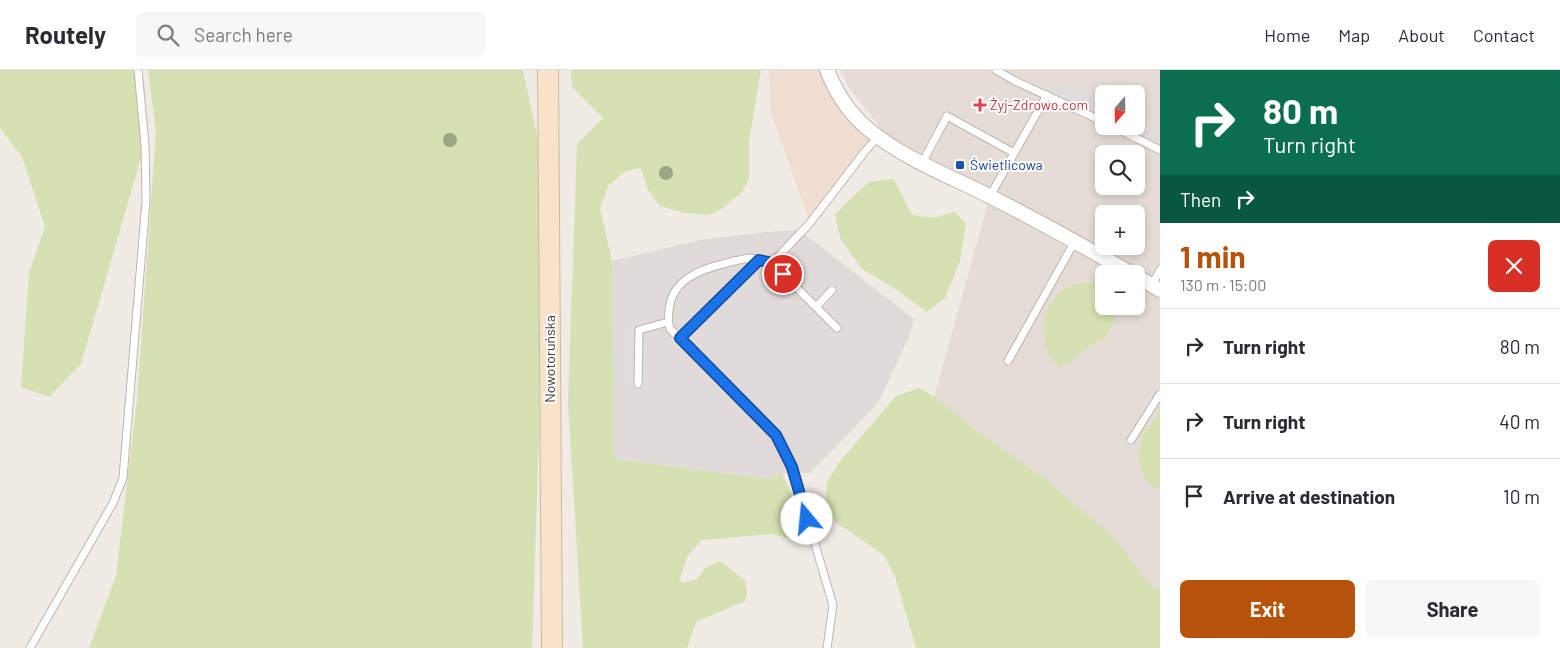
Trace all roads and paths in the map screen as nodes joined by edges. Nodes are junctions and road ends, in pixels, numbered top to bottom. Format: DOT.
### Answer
graph roads {
  1 [pos="138,70"];
  2 [pos="548,70"];
  3 [pos="827,70"];
  4 [pos="996,70"];
  5 [pos="1047,95"];
  6 [pos="1095,118"];
  7 [pos="1130,135"];
  8 [pos="878,137"];
  9 [pos="1160,150"];
  10 [pos="1014,153"];
  11 [pos="922,163"];
  12 [pos="990,196"];
  13 [pos="1075,241"];
  14 [pos="759,260"];
  15 [pos="772,263"];
  16 [pos="1116,265"];
  17 [pos="1160,270"];
  18 [pos="1145,281"];
  19 [pos="1156,288"];
  20 [pos="832,290"];
  21 [pos="816,307"];
  22 [pos="668,322"];
  23 [pos="837,328"];
  24 [pos="680,338"];
  25 [pos="1008,361"];
  26 [pos="638,384"];
  27 [pos="1160,394"];
  28 [pos="1131,440"];
  29 [pos="30,648"];
  30 [pos="552,648"];
  31 [pos="827,648"];
  1 -- 29 [label="lane"];
  2 -- 30 [label="main road, Nowotoruńska"];
  3 -- 8 [label="street"];
  4 -- 5 [label="lane"];
  5 -- 6 [label="lane"];
  5 -- 10 [label="lane"];
  7 -- 9 [label="lane"];
  8 -- 11 [label="street"];
  8 -- 15 [label="lane"];
  10 -- 11 [label="lane"];
  10 -- 12 [label="lane"];
  11 -- 12 [label="street"];
  12 -- 13 [label="street"];
  13 -- 16 [label="street"];
  13 -- 25 [label="lane"];
  14 -- 15 [label="lane"];
  14 -- 22 [label="lane"];
  14 -- 24 [label="lane"];
  15 -- 21 [label="lane"];
  17 -- 19 [label="lane"];
  18 -- 19 [label="street"];
  20 -- 21 [label="lane"];
  21 -- 23 [label="lane"];
  22 -- 24 [label="lane"];
  22 -- 26 [label="lane"];
  24 -- 31 [label="lane"];
  27 -- 28 [label="lane"];
}
